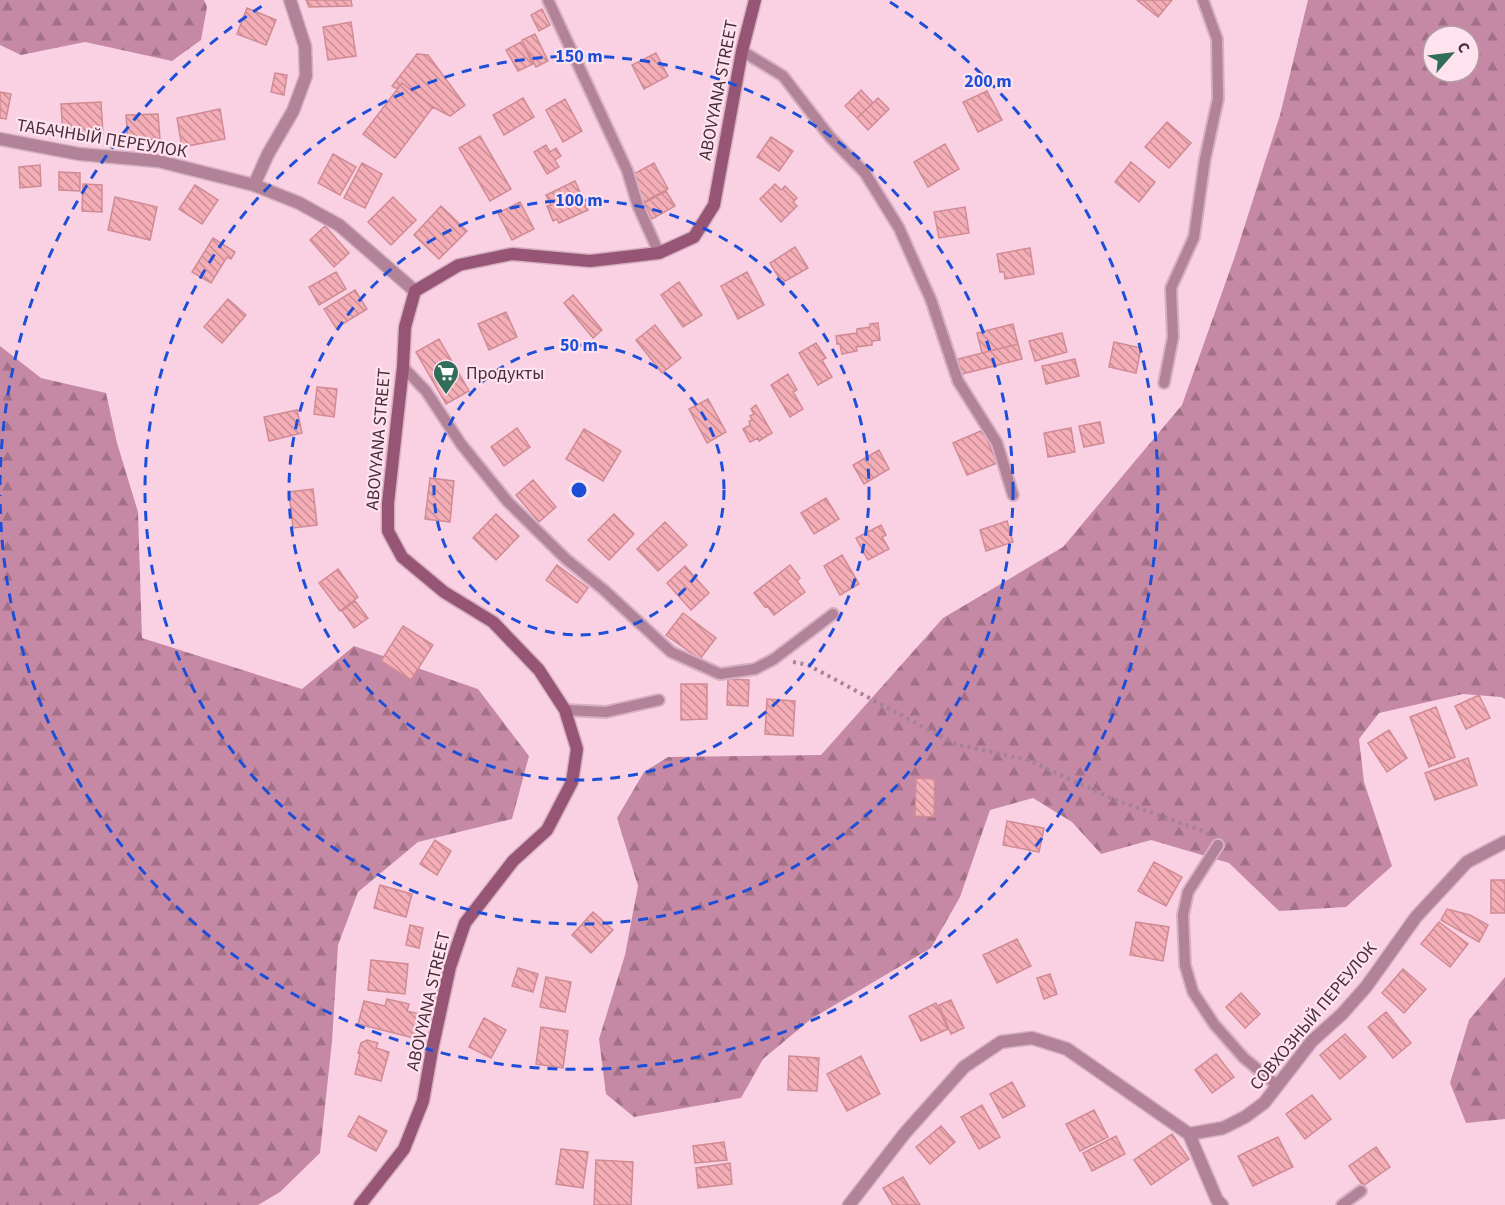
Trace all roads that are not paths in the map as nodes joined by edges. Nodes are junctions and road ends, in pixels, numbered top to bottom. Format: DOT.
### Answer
graph roads {
  1 [pos="290,0"];
  2 [pos="548,0"];
  3 [pos="755,0"];
  4 [pos="1203,0"];
  5 [pos="742,51"];
  6 [pos="0,139"];
  7 [pos="254,185"];
  8 [pos="659,253"];
  9 [pos="415,291"];
  10 [pos="403,368"];
  11 [pos="1164,383"];
  12 [pos="1012,495"];
  13 [pos="833,614"];
  14 [pos="659,700"];
  15 [pos="565,710"];
  16 [pos="1505,842"];
  17 [pos="1218,845"];
  18 [pos="1278,1086"];
  19 [pos="1189,1134"];
  20 [pos="1361,1191"];
  21 [pos="360,1205"];
  22 [pos="849,1205"];
  23 [pos="1222,1205"];
  24 [pos="1342,1205"];
  1 -- 7 [label="street"];
  2 -- 8 [label="lane"];
  3 -- 5 [label="street, ABOVYANA STREET"];
  4 -- 11 [label="lane"];
  5 -- 8 [label="street, ABOVYANA STREET"];
  5 -- 12 [label="lane"];
  6 -- 7 [label="street, ТАБАЧНЫЙ ПЕРЕУЛОК"];
  7 -- 9 [label="street, ТАБАЧНЫЙ ПЕРЕУЛОК"];
  8 -- 9 [label="street, ABOVYANA STREET"];
  9 -- 10 [label="street, ABOVYANA STREET"];
  10 -- 13 [label="lane"];
  10 -- 15 [label="street, ABOVYANA STREET"];
  14 -- 15 [label="lane"];
  15 -- 21 [label="street, ABOVYANA STREET"];
  16 -- 18 [label="street, СОВХОЗНЫЙ ПЕРЕУЛОК"];
  17 -- 18 [label="lane"];
  18 -- 19 [label="street, СОВХОЗНЫЙ ПЕРЕУЛОК"];
  19 -- 22 [label="street"];
  19 -- 23 [label="street"];
  20 -- 24 [label="lane"];
}
